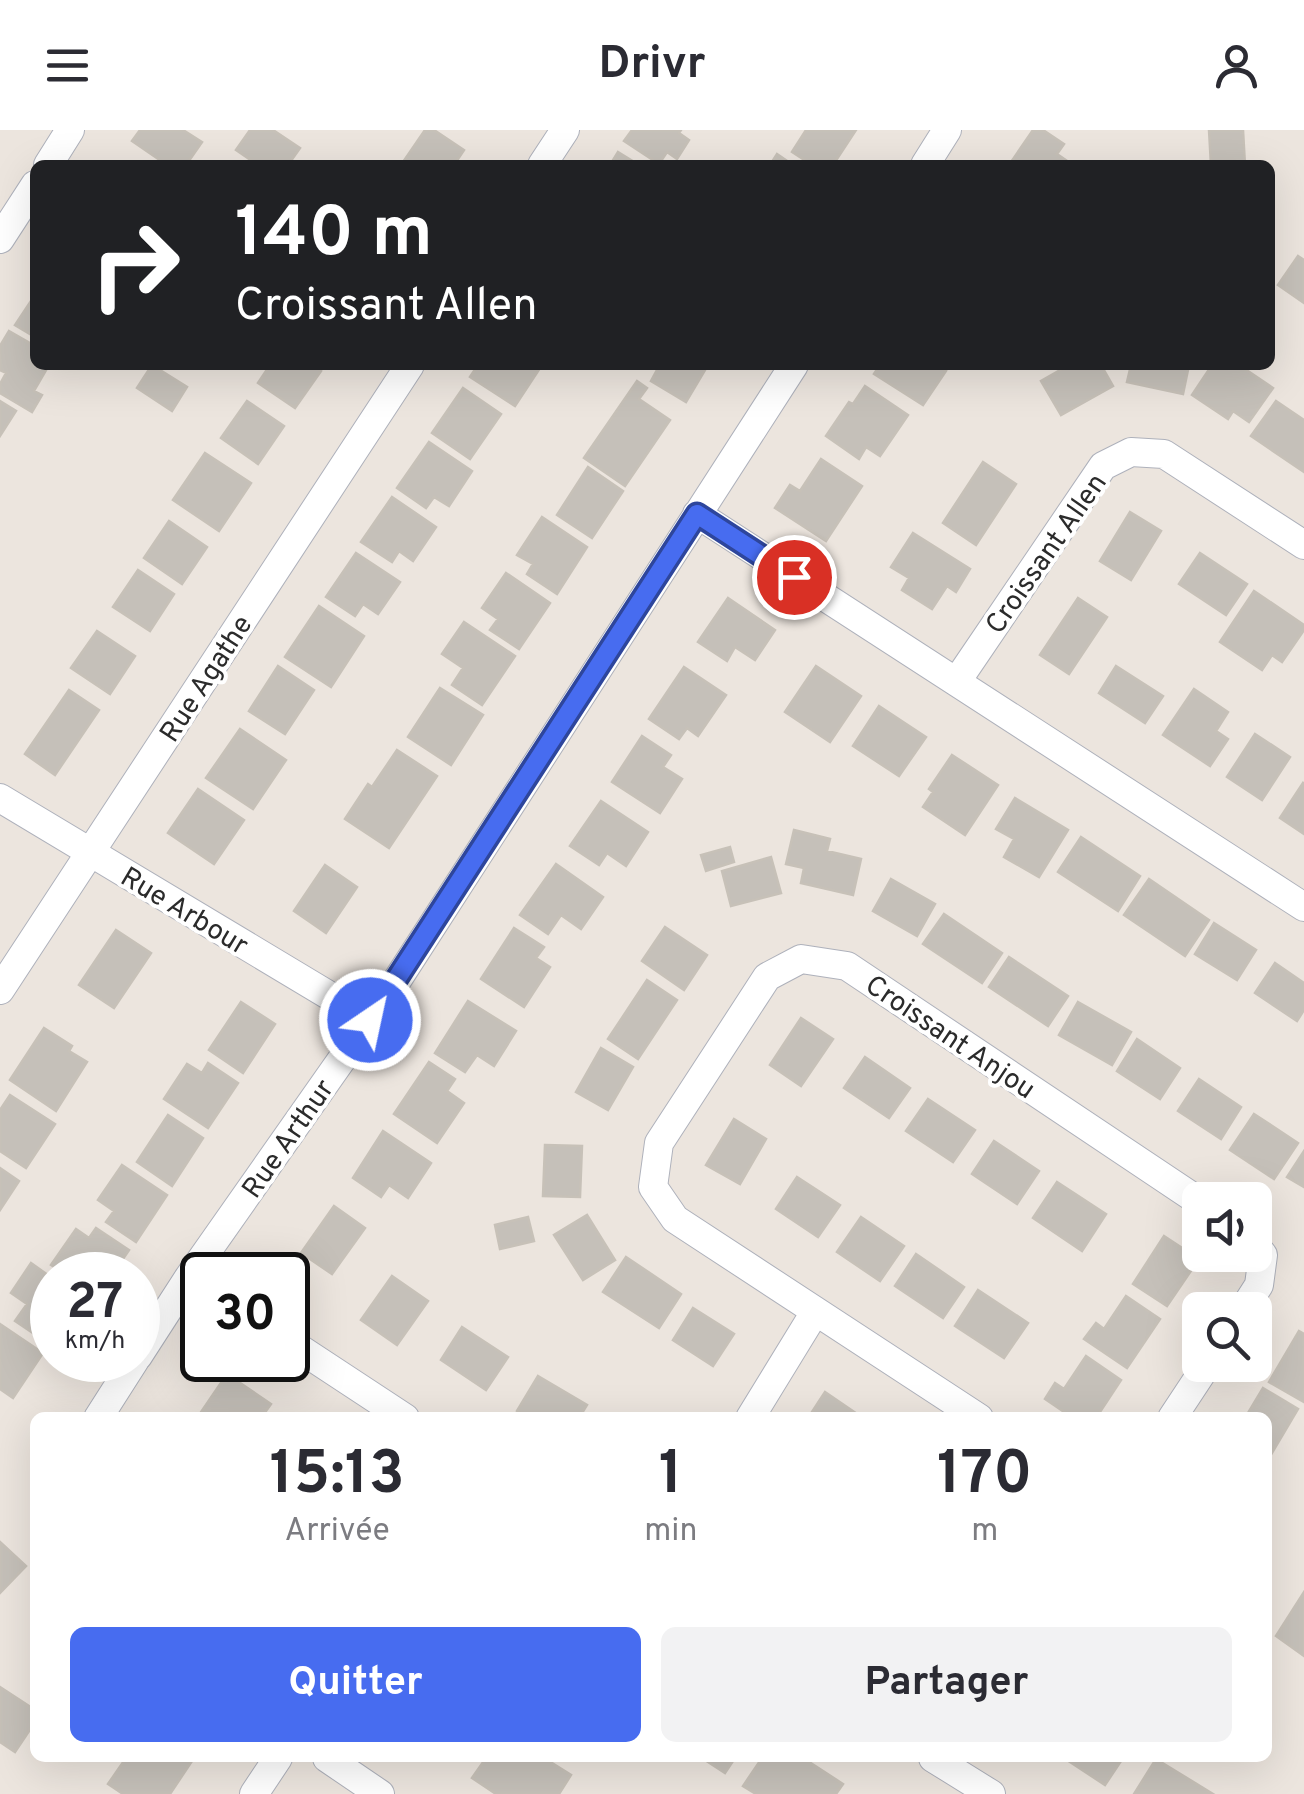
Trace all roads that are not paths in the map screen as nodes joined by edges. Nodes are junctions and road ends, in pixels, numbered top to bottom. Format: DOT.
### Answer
graph roads {
  1 [pos="70,130"];
  2 [pos="565,130"];
  3 [pos="948,130"];
  4 [pos="51,160"];
  5 [pos="545,160"];
  6 [pos="927,160"];
  7 [pos="30,193"];
  8 [pos="0,240"];
  9 [pos="407,370"];
  10 [pos="791,370"];
  11 [pos="697,514"];
  12 [pos="1304,545"];
  13 [pos="957,682"];
  14 [pos="0,798"];
  15 [pos="91,854"];
  16 [pos="1304,907"];
  17 [pos="0,990"];
  18 [pos="370,1020"];
  19 [pos="1182,1190"];
  20 [pos="216,1252"];
  21 [pos="180,1302"];
  22 [pos="815,1312"];
  23 [pos="160,1328"];
  24 [pos="310,1355"];
  25 [pos="121,1382"];
  26 [pos="1196,1382"];
  27 [pos="102,1412"];
  28 [pos="396,1412"];
  29 [pos="754,1412"];
  30 [pos="971,1412"];
  31 [pos="1176,1412"];
  32 [pos="275,1762"];
  33 [pos="333,1762"];
  34 [pos="940,1762"];
  35 [pos="254,1794"];
  36 [pos="380,1794"];
  37 [pos="990,1794"];
  1 -- 4 [label="street"];
  2 -- 5 [label="street"];
  3 -- 6 [label="street"];
  7 -- 8 [label="street"];
  9 -- 15 [label="street, Rue Agathe"];
  10 -- 11 [label="street, Rue Arthur"];
  11 -- 13 [label="street"];
  11 -- 18 [label="street, Rue Arthur"];
  12 -- 13 [label="street, Croissant Allen"];
  13 -- 16 [label="street"];
  14 -- 15 [label="street, Rue Arbour"];
  15 -- 17 [label="street, Rue Agathe"];
  15 -- 18 [label="street, Rue Arbour"];
  18 -- 20 [label="street, Rue Arthur"];
  19 -- 22 [label="street, Croissant Anjou"];
  21 -- 23 [label="street, Rue Arthur"];
  22 -- 29 [label="street"];
  22 -- 30 [label="street, Croissant Anjou"];
  24 -- 28 [label="street"];
  25 -- 27 [label="street, Rue Arthur"];
  26 -- 31 [label="street"];
  32 -- 35 [label="street"];
  33 -- 36 [label="street"];
  34 -- 37 [label="street"];
}
